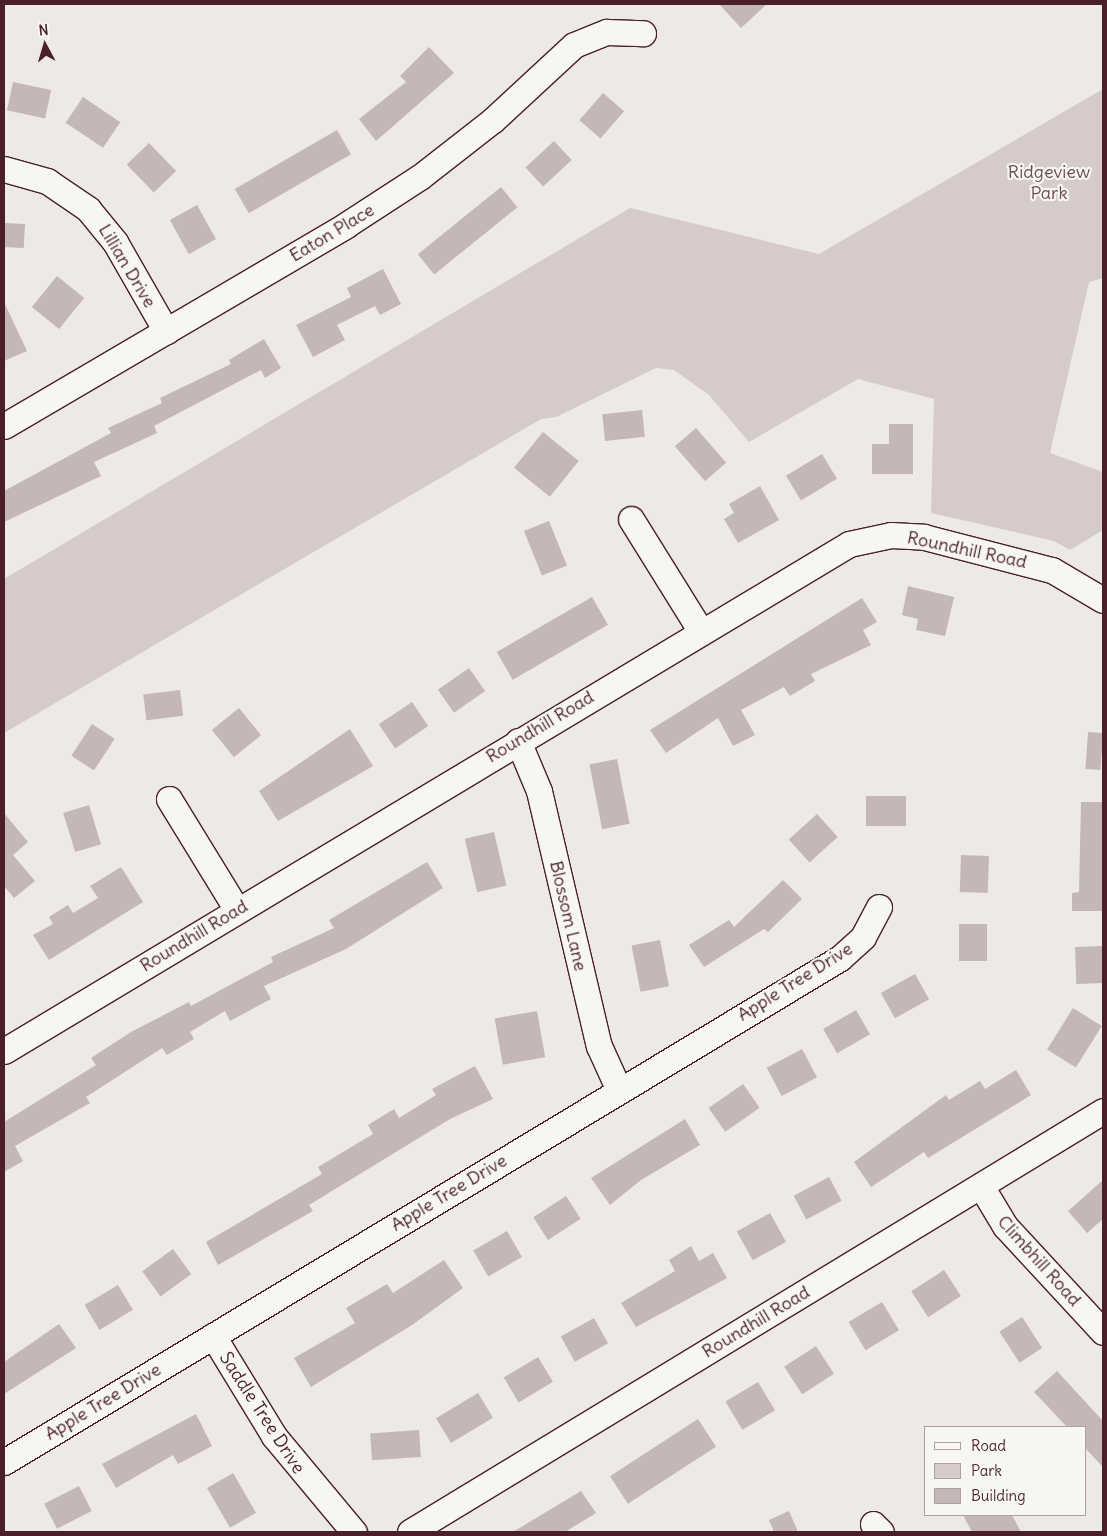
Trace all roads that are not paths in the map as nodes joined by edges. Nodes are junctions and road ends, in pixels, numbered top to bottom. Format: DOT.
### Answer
graph roads {
  1 [pos="643,33"];
  2 [pos="4,169"];
  3 [pos="166,331"];
  4 [pos="4,426"];
  5 [pos="632,518"];
  6 [pos="1103,600"];
  7 [pos="700,630"];
  8 [pos="518,741"];
  9 [pos="169,799"];
  10 [pos="879,908"];
  11 [pos="237,910"];
  12 [pos="5,1048"];
  13 [pos="619,1090"];
  14 [pos="1103,1111"];
  15 [pos="981,1186"];
  16 [pos="1103,1332"];
  17 [pos="212,1336"];
  18 [pos="4,1462"];
  19 [pos="354,1532"];
  20 [pos="410,1532"];
  1 -- 3 [label="street, Eaton Place"];
  2 -- 3 [label="street, Lillian Drive"];
  3 -- 4 [label="street, Eaton Place"];
  5 -- 7 [label="street"];
  6 -- 7 [label="street, Roundhill Road"];
  7 -- 8 [label="street, Roundhill Road"];
  8 -- 11 [label="street, Roundhill Road"];
  8 -- 13 [label="street, Blossom Lane"];
  9 -- 11 [label="street"];
  10 -- 13 [label="street, Apple Tree Drive"];
  11 -- 12 [label="street, Roundhill Road"];
  13 -- 17 [label="street, Apple Tree Drive"];
  14 -- 15 [label="street, Roundhill Road"];
  15 -- 16 [label="street, Climbhill Road"];
  15 -- 20 [label="street, Roundhill Road"];
  17 -- 18 [label="street, Apple Tree Drive"];
  17 -- 19 [label="street, Saddle Tree Drive"];
}
